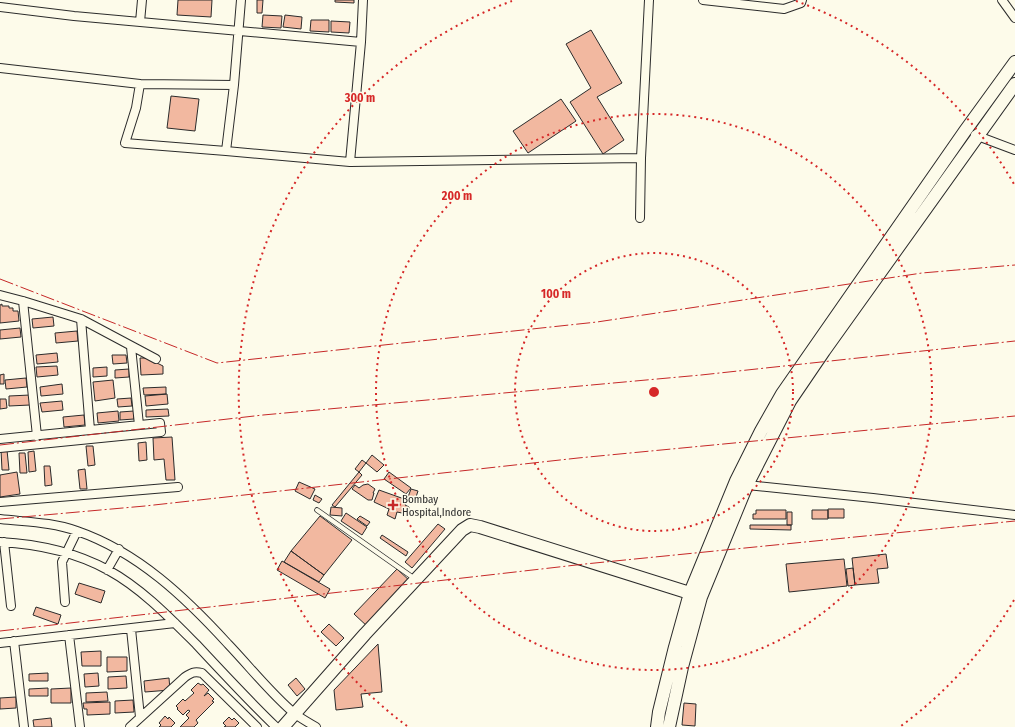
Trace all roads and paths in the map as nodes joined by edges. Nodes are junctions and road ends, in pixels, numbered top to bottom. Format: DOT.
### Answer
graph roads {
  1 [pos="142,0"];
  2 [pos="241,0"];
  3 [pos="363,0"];
  4 [pos="649,0"];
  5 [pos="703,0"];
  6 [pos="802,0"];
  7 [pos="1002,0"];
  8 [pos="0,7"];
  9 [pos="1015,18"];
  10 [pos="140,22"];
  11 [pos="239,30"];
  12 [pos="361,42"];
  13 [pos="1015,62"];
  14 [pos="0,68"];
  15 [pos="140,84"];
  16 [pos="1015,84"];
  17 [pos="234,85"];
  18 [pos="965,131"];
  19 [pos="977,136"];
  20 [pos="1015,150"];
  21 [pos="226,152"];
  22 [pos="640,158"];
  23 [pos="350,162"];
  24 [pos="640,218"];
  25 [pos="0,295"];
  26 [pos="22,301"];
  27 [pos="81,320"];
  28 [pos="131,347"];
  29 [pos="156,359"];
  30 [pos="139,425"];
  31 [pos="90,430"];
  32 [pos="37,436"];
  33 [pos="0,439"];
  34 [pos="0,448"];
  35 [pos="742,484"];
  36 [pos="178,487"];
  37 [pos="0,502"];
  38 [pos="317,510"];
  39 [pos="1015,515"];
  40 [pos="0,518"];
  41 [pos="77,531"];
  42 [pos="2,542"];
  43 [pos="119,549"];
  44 [pos="67,553"];
  45 [pos="107,570"];
  46 [pos="416,579"];
  47 [pos="696,595"];
  48 [pos="65,602"];
  49 [pos="10,606"];
  50 [pos="175,623"];
  51 [pos="131,629"];
  52 [pos="69,635"];
  53 [pos="14,641"];
  54 [pos="0,643"];
  55 [pos="296,714"];
  56 [pos="140,717"];
  57 [pos="267,718"];
  58 [pos="24,727"];
  59 [pos="80,727"];
  60 [pos="130,727"];
  61 [pos="258,727"];
  62 [pos="276,727"];
  63 [pos="283,727"];
  64 [pos="316,727"];
  65 [pos="657,727"];
  66 [pos="669,727"];
  1 -- 10 [label="street"];
  2 -- 11 [label="street"];
  3 -- 12 [label="street"];
  4 -- 22 [label="street"];
  5 -- 6 [label="street"];
  7 -- 9 [label="street"];
  8 -- 10 [label="street"];
  10 -- 11 [label="street"];
  11 -- 12 [label="street"];
  11 -- 17 [label="street"];
  12 -- 23 [label="street"];
  13 -- 18 [label="street"];
  14 -- 15 [label="street"];
  15 -- 17 [label="street"];
  15 -- 21 [label="street"];
  16 -- 19 [label="street"];
  17 -- 21 [label="street"];
  18 -- 19 [label="street"];
  18 -- 35 [label="street"];
  19 -- 20 [label="street"];
  19 -- 35 [label="street"];
  21 -- 23 [label="street"];
  22 -- 23 [label="street"];
  22 -- 24 [label="street"];
  25 -- 26 [label="street"];
  26 -- 27 [label="street"];
  26 -- 32 [label="street"];
  27 -- 28 [label="street"];
  27 -- 31 [label="street"];
  28 -- 29 [label="street"];
  28 -- 30 [label="street"];
  30 -- 31 [label="street"];
  30 -- 34 [label="street"];
  31 -- 32 [label="street"];
  32 -- 33 [label="street"];
  35 -- 39 [label="street"];
  35 -- 47 [label="street"];
  36 -- 37 [label="street"];
  38 -- 46 [label="lane"];
  40 -- 41 [label="street"];
  41 -- 43 [label="street"];
  41 -- 44 [label="street"];
  42 -- 44 [label="street"];
  42 -- 49 [label="street"];
  43 -- 45 [label="street"];
  43 -- 55 [label="street"];
  44 -- 45 [label="street"];
  44 -- 48 [label="street"];
  45 -- 50 [label="street"];
  46 -- 47 [label="street"];
  46 -- 55 [label="street"];
  47 -- 65 [label="street"];
  47 -- 66 [label="street"];
  50 -- 51 [label="street"];
  50 -- 57 [label="street"];
  51 -- 52 [label="street"];
  51 -- 56 [label="street"];
  52 -- 53 [label="street"];
  52 -- 59 [label="street"];
  53 -- 54 [label="street"];
  53 -- 58 [label="street"];
  55 -- 63 [label="street"];
  55 -- 64 [label="street"];
  56 -- 60 [label="street"];
  56 -- 61 [label="street"];
  57 -- 61 [label="street"];
  57 -- 62 [label="street"];
}
